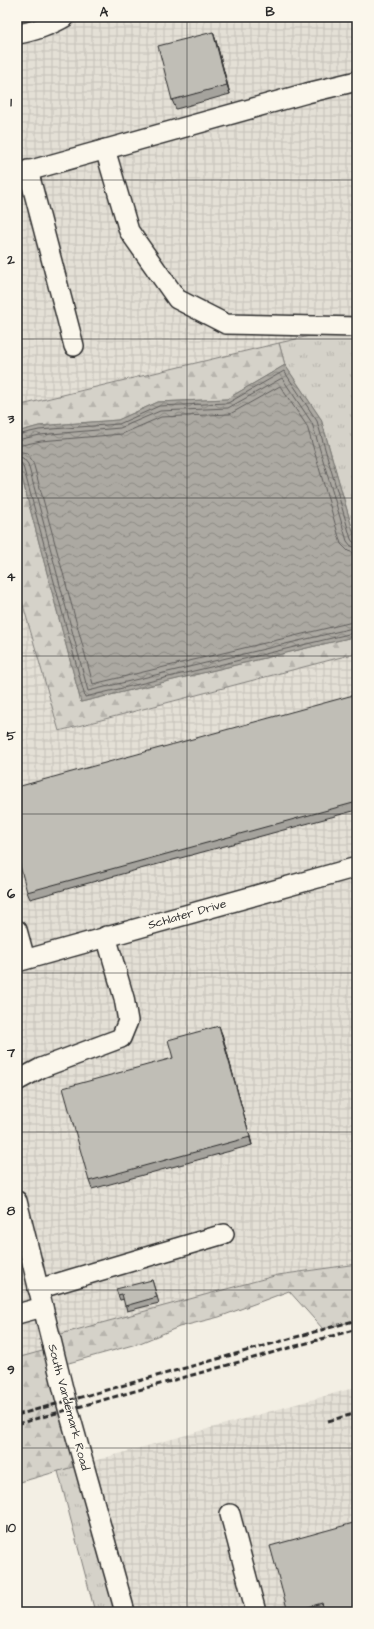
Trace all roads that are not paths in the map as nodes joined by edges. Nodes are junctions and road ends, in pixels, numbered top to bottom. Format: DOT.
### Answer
graph roads {
  1 [pos="65,17"];
  2 [pos="17,34"];
  3 [pos="357,81"];
  4 [pos="104,149"];
  5 [pos="23,172"];
  6 [pos="357,327"];
  7 [pos="74,346"];
  8 [pos="357,867"];
  9 [pos="17,930"];
  10 [pos="106,936"];
  11 [pos="21,961"];
  12 [pos="17,1081"];
  13 [pos="17,1201"];
  14 [pos="224,1234"];
  15 [pos="38,1289"];
  16 [pos="43,1308"];
  17 [pos="17,1314"];
  18 [pos="230,1514"];
  19 [pos="125,1612"];
  20 [pos="256,1612"];
  1 -- 2 [label="street"];
  3 -- 4 [label="street"];
  4 -- 5 [label="street"];
  4 -- 6 [label="street"];
  5 -- 7 [label="street"];
  8 -- 10 [label="street, Schlater Drive"];
  9 -- 11 [label="street"];
  10 -- 11 [label="street, Schlater Drive"];
  10 -- 12 [label="street"];
  13 -- 15 [label="street, South Vandemark Road"];
  14 -- 15 [label="street"];
  15 -- 16 [label="street, South Vandemark Road"];
  16 -- 17 [label="street"];
  16 -- 19 [label="street, South Vandemark Road"];
  18 -- 20 [label="street"];
}
